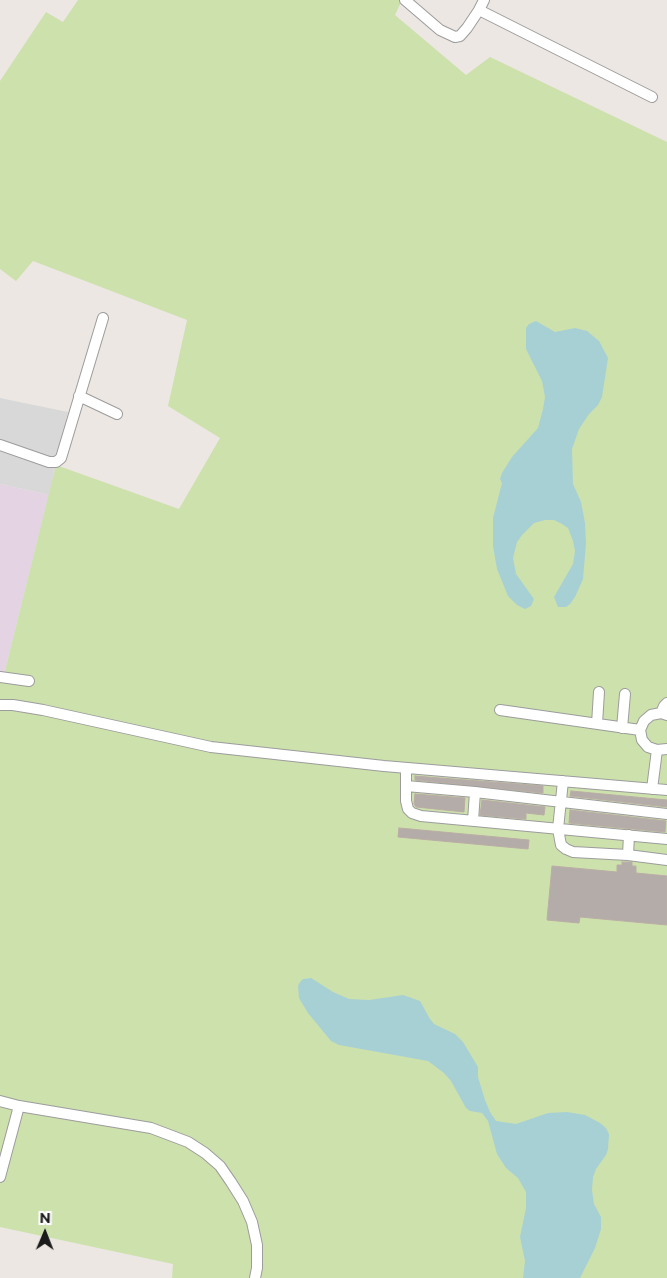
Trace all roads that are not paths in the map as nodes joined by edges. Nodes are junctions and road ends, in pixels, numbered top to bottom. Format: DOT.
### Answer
graph roads {
  1 [pos="405,0"];
  2 [pos="484,0"];
  3 [pos="479,10"];
  4 [pos="652,97"];
  5 [pos="103,318"];
  6 [pos="79,396"];
  7 [pos="117,414"];
  8 [pos="0,445"];
  9 [pos="0,677"];
  10 [pos="29,681"];
  11 [pos="599,692"];
  12 [pos="625,694"];
  13 [pos="667,703"];
  14 [pos="0,705"];
  15 [pos="500,710"];
  16 [pos="664,714"];
  17 [pos="597,724"];
  18 [pos="622,728"];
  19 [pos="640,730"];
  20 [pos="662,749"];
  21 [pos="406,768"];
  22 [pos="563,781"];
  23 [pos="406,786"];
  24 [pos="652,789"];
  25 [pos="667,790"];
  26 [pos="475,792"];
  27 [pos="562,801"];
  28 [pos="667,814"];
  29 [pos="473,821"];
  30 [pos="558,828"];
  31 [pos="629,835"];
  32 [pos="667,839"];
  33 [pos="628,855"];
  34 [pos="667,860"];
  35 [pos="0,1101"];
  36 [pos="19,1106"];
  37 [pos="0,1177"];
  38 [pos="255,1278"];
  1 -- 3 [label="street"];
  2 -- 3 [label="street"];
  3 -- 4 [label="street"];
  5 -- 6 [label="street"];
  6 -- 7 [label="street"];
  6 -- 8 [label="street"];
  9 -- 10 [label="street"];
  11 -- 17 [label="street"];
  12 -- 18 [label="street"];
  13 -- 16 [label="street"];
  14 -- 21 [label="street"];
  15 -- 17 [label="street"];
  16 -- 19 [label="street"];
  17 -- 18 [label="street"];
  18 -- 19 [label="street"];
  19 -- 20 [label="street"];
  20 -- 24 [label="street"];
  21 -- 22 [label="street"];
  21 -- 23 [label="street"];
  22 -- 24 [label="street"];
  22 -- 27 [label="street"];
  23 -- 26 [label="street"];
  23 -- 29 [label="street"];
  24 -- 25 [label="street"];
  26 -- 27 [label="street"];
  26 -- 29 [label="street"];
  27 -- 28 [label="street"];
  27 -- 30 [label="street"];
  29 -- 30 [label="street"];
  30 -- 31 [label="street"];
  30 -- 33 [label="street"];
  31 -- 32 [label="street"];
  31 -- 33 [label="street"];
  33 -- 34 [label="street"];
  35 -- 36 [label="street"];
  36 -- 37 [label="street"];
  36 -- 38 [label="street"];
}
